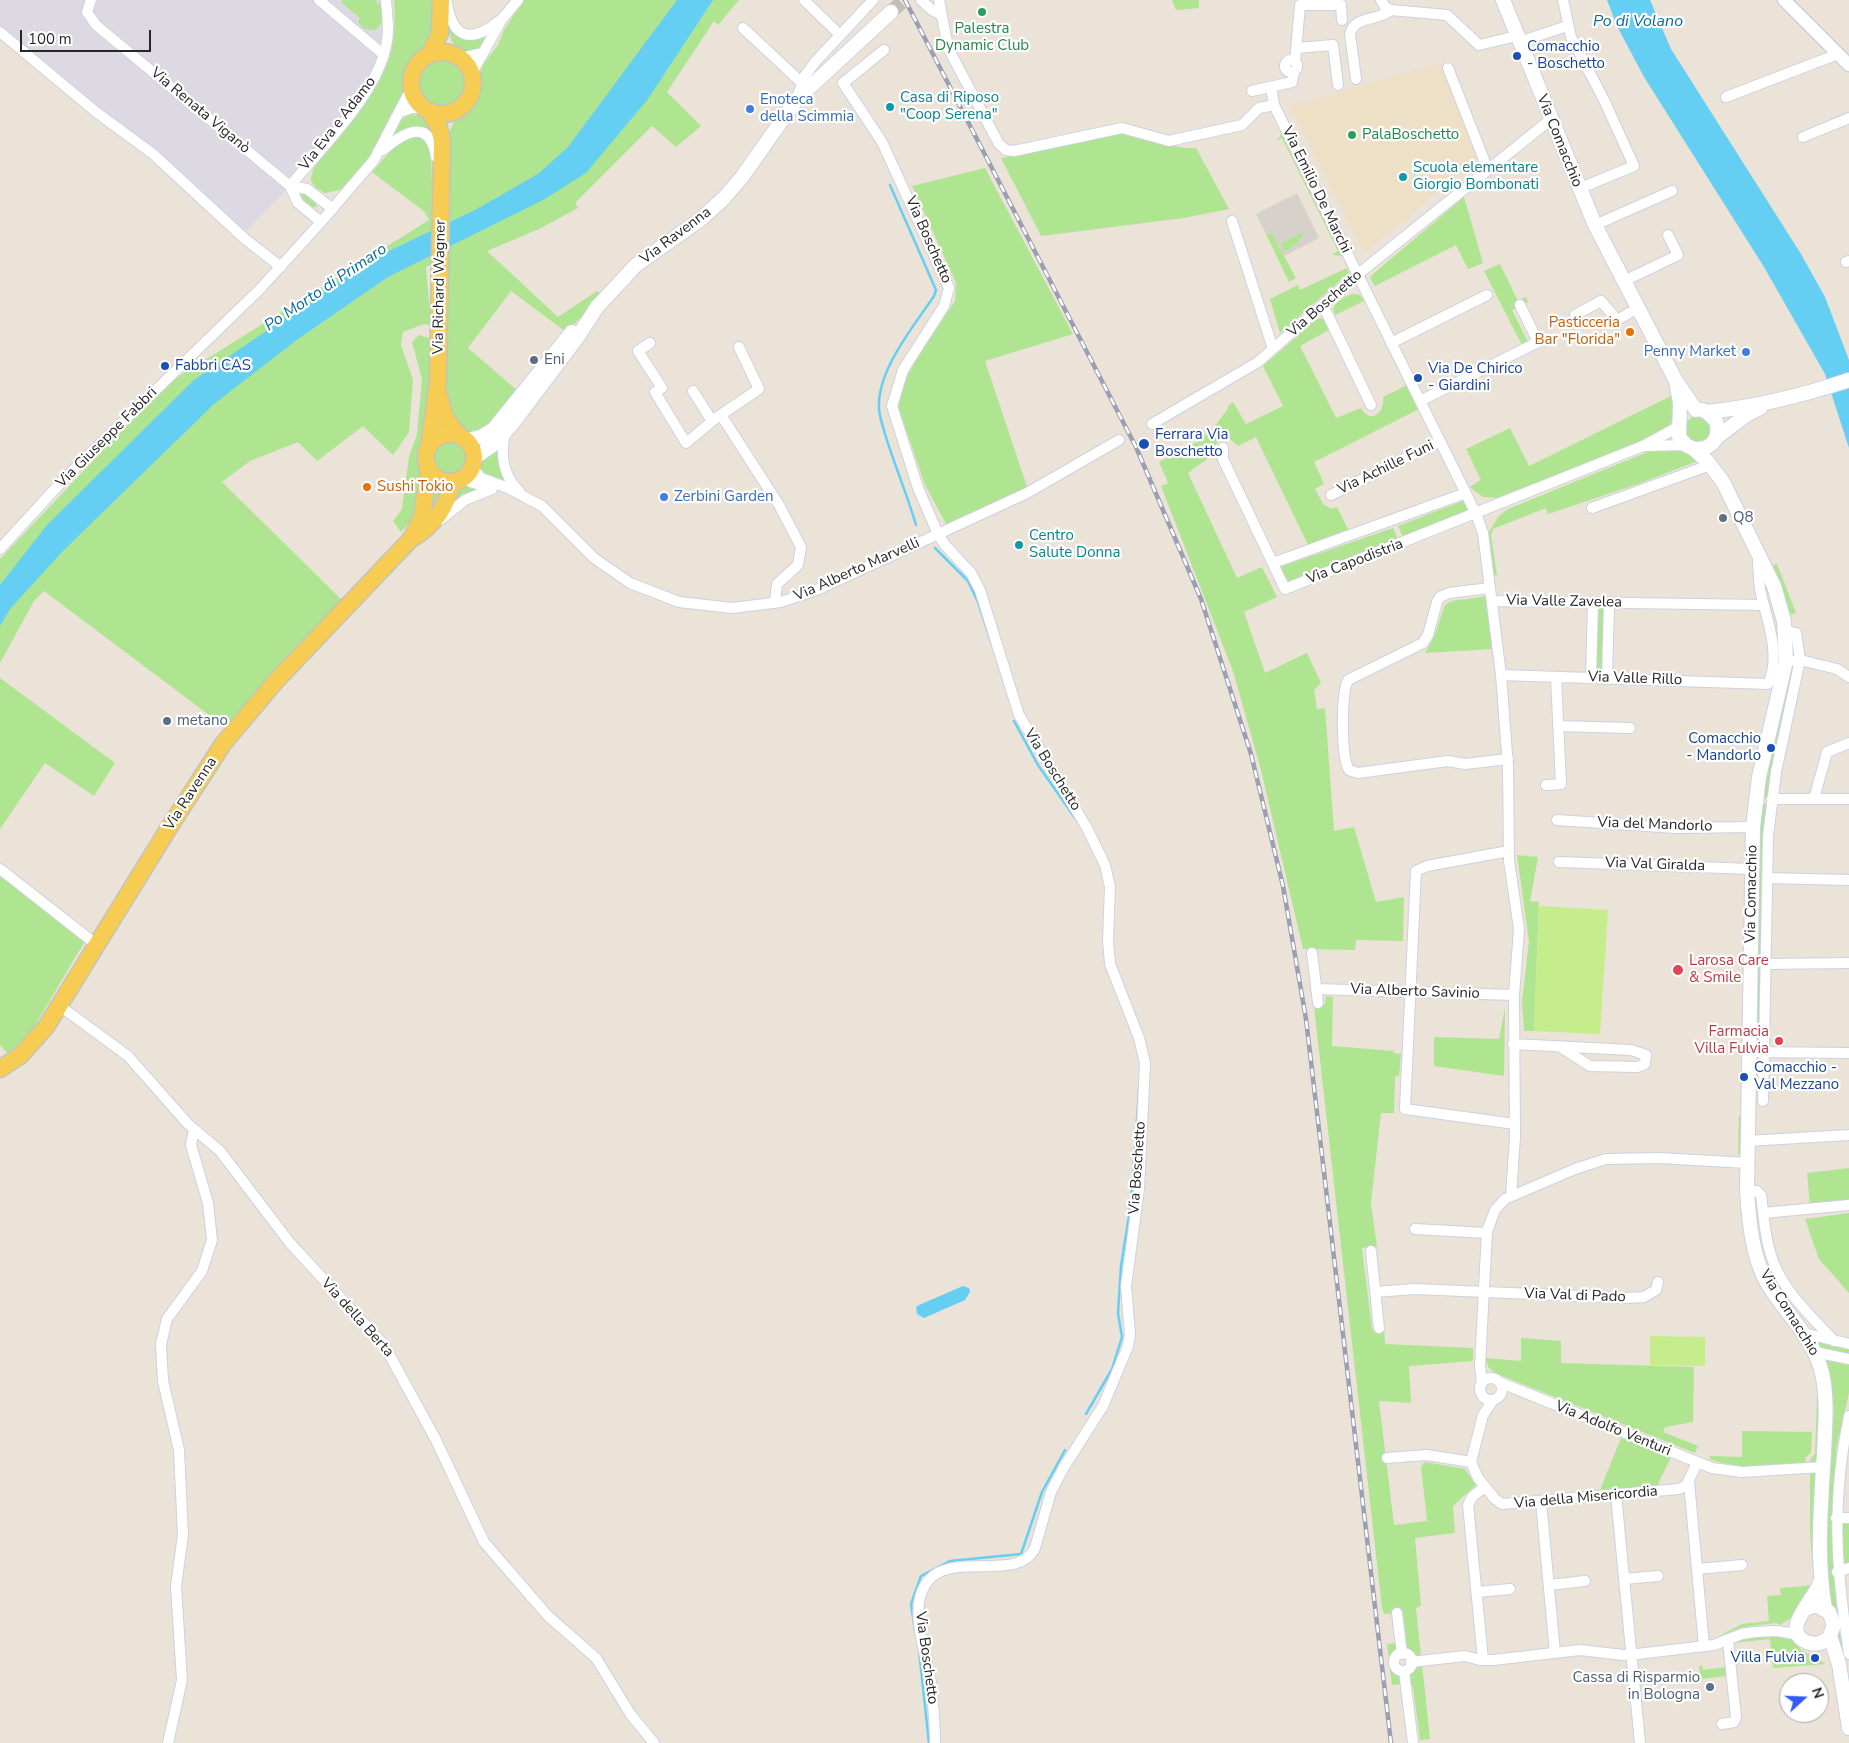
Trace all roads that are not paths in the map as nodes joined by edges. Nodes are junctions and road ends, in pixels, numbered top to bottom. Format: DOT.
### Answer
graph roads {
  1 [pos="91,0"];
  2 [pos="319,0"];
  3 [pos="386,0"];
  4 [pos="441,0"];
  5 [pos="446,0"];
  6 [pos="518,0"];
  7 [pos="804,0"];
  8 [pos="873,0"];
  9 [pos="921,0"];
  10 [pos="939,0"];
  11 [pos="1381,0"];
  12 [pos="1503,0"];
  13 [pos="1563,0"];
  14 [pos="1784,0"];
  15 [pos="1391,10"];
  16 [pos="891,12"];
  17 [pos="941,15"];
  18 [pos="502,19"];
  19 [pos="1342,20"];
  20 [pos="442,21"];
  21 [pos="1567,26"];
  22 [pos="743,28"];
  23 [pos="0,32"];
  24 [pos="840,35"];
  25 [pos="1518,39"];
  26 [pos="1297,48"];
  27 [pos="884,50"];
  28 [pos="483,53"];
  29 [pos="430,54"];
  30 [pos="1838,54"];
  31 [pos="384,55"];
  32 [pos="458,56"];
  33 [pos="1849,65"];
  34 [pos="1448,68"];
  35 [pos="472,73"];
  36 [pos="1356,78"];
  37 [pos="802,83"];
  38 [pos="1338,85"];
  39 [pos="1270,87"];
  40 [pos="411,89"];
  41 [pos="1252,91"];
  42 [pos="1726,97"];
  43 [pos="797,99"];
  44 [pos="1274,105"];
  45 [pos="426,110"];
  46 [pos="400,112"];
  47 [pos="454,112"];
  48 [pos="1849,118"];
  49 [pos="1550,120"];
  50 [pos="1803,137"];
  51 [pos="442,140"];
  52 [pos="378,154"];
  53 [pos="1488,170"];
  54 [pos="290,186"];
  55 [pos="1578,189"];
  56 [pos="1672,191"];
  57 [pos="441,193"];
  58 [pos="333,209"];
  59 [pos="1232,220"];
  60 [pos="321,222"];
  61 [pos="1595,225"];
  62 [pos="1668,235"];
  63 [pos="281,267"];
  64 [pos="1357,275"];
  65 [pos="1624,281"];
  66 [pos="1487,295"];
  67 [pos="1324,305"];
  68 [pos="1520,305"];
  69 [pos="1638,308"];
  70 [pos="1575,315"];
  71 [pos="1391,343"];
  72 [pos="650,344"];
  73 [pos="566,345"];
  74 [pos="739,347"];
  75 [pos="1273,349"];
  76 [pos="1849,380"];
  77 [pos="1676,381"];
  78 [pos="438,382"];
  79 [pos="693,392"];
  80 [pos="1420,400"];
  81 [pos="1778,400"];
  82 [pos="1371,405"];
  83 [pos="1702,411"];
  84 [pos="717,418"];
  85 [pos="1152,424"];
  86 [pos="1679,424"];
  87 [pos="506,431"];
  88 [pos="462,437"];
  89 [pos="1119,440"];
  90 [pos="1716,440"];
  91 [pos="1440,441"];
  92 [pos="1642,446"];
  93 [pos="429,447"];
  94 [pos="1690,447"];
  95 [pos="1223,448"];
  96 [pos="1710,465"];
  97 [pos="429,468"];
  98 [pos="465,471"];
  99 [pos="1722,482"];
  100 [pos="508,488"];
  101 [pos="492,489"];
  102 [pos="1466,493"];
  103 [pos="524,495"];
  104 [pos="1331,495"];
  105 [pos="1592,508"];
  106 [pos="1476,514"];
  107 [pos="938,534"];
  108 [pos="418,535"];
  109 [pos="0,549"];
  110 [pos="1757,552"];
  111 [pos="1273,563"];
  112 [pos="1774,586"];
  113 [pos="1490,588"];
  114 [pos="1492,601"];
  115 [pos="775,603"];
  116 [pos="1593,603"];
  117 [pos="1609,603"];
  118 [pos="1764,605"];
  119 [pos="1793,660"];
  120 [pos="1502,675"];
  121 [pos="1556,676"];
  122 [pos="1849,677"];
  123 [pos="1591,678"];
  124 [pos="1606,678"];
  125 [pos="1558,726"];
  126 [pos="1630,728"];
  127 [pos="1849,743"];
  128 [pos="1508,759"];
  129 [pos="1546,785"];
  130 [pos="1772,799"];
  131 [pos="1814,799"];
  132 [pos="1849,799"];
  133 [pos="1557,820"];
  134 [pos="1753,827"];
  135 [pos="1509,851"];
  136 [pos="1559,862"];
  137 [pos="0,869"];
  138 [pos="1752,869"];
  139 [pos="1767,878"];
  140 [pos="1849,880"];
  141 [pos="97,945"];
  142 [pos="1312,952"];
  143 [pos="1849,963"];
  144 [pos="1765,964"];
  145 [pos="1316,989"];
  146 [pos="1409,992"];
  147 [pos="1514,995"];
  148 [pos="1318,1003"];
  149 [pos="60,1006"];
  150 [pos="1513,1044"];
  151 [pos="1559,1046"];
  152 [pos="1617,1049"];
  153 [pos="1749,1052"];
  154 [pos="1764,1053"];
  155 [pos="1849,1054"];
  156 [pos="1616,1067"];
  157 [pos="0,1069"];
  158 [pos="1764,1100"];
  159 [pos="1515,1124"];
  160 [pos="194,1130"];
  161 [pos="1849,1134"];
  162 [pos="1747,1141"];
  163 [pos="1747,1163"];
  164 [pos="1747,1191"];
  165 [pos="1511,1196"];
  166 [pos="1849,1206"];
  167 [pos="1764,1213"];
  168 [pos="1415,1229"];
  169 [pos="1487,1233"];
  170 [pos="1371,1251"];
  171 [pos="1658,1282"];
  172 [pos="1375,1292"];
  173 [pos="1484,1293"];
  174 [pos="1380,1328"];
  175 [pos="1803,1333"];
  176 [pos="1834,1340"];
  177 [pos="1849,1344"];
  178 [pos="1815,1352"];
  179 [pos="1849,1359"];
  180 [pos="1480,1360"];
  181 [pos="1495,1380"];
  182 [pos="1482,1389"];
  183 [pos="1524,1392"];
  184 [pos="1497,1398"];
  185 [pos="1483,1415"];
  186 [pos="1849,1416"];
  187 [pos="1387,1458"];
  188 [pos="1471,1462"];
  189 [pos="1700,1464"];
  190 [pos="1823,1466"];
  191 [pos="1688,1482"];
  192 [pos="1485,1487"];
  193 [pos="1616,1495"];
  194 [pos="1541,1502"];
  195 [pos="1836,1518"];
  196 [pos="1849,1518"];
  197 [pos="1742,1565"];
  198 [pos="1849,1568"];
  199 [pos="1697,1569"];
  200 [pos="1837,1572"];
  201 [pos="1821,1574"];
  202 [pos="1658,1576"];
  203 [pos="1624,1579"];
  204 [pos="1585,1581"];
  205 [pos="1549,1585"];
  206 [pos="1510,1589"];
  207 [pos="1476,1592"];
  208 [pos="1825,1609"];
  209 [pos="1397,1613"];
  210 [pos="1801,1614"];
  211 [pos="1776,1631"];
  212 [pos="1800,1635"];
  213 [pos="1830,1636"];
  214 [pos="1728,1640"];
  215 [pos="1816,1644"];
  216 [pos="1704,1646"];
  217 [pos="1555,1653"];
  218 [pos="1402,1654"];
  219 [pos="1632,1654"];
  220 [pos="1849,1654"];
  221 [pos="1483,1660"];
  222 [pos="1411,1662"];
  223 [pos="1404,1671"];
  224 [pos="1840,1676"];
  225 [pos="1722,1724"];
  226 [pos="1849,1728"];
  227 [pos="168,1743"];
  228 [pos="654,1743"];
  229 [pos="935,1743"];
  230 [pos="1413,1743"];
  231 [pos="1640,1743"];
  1 -- 54 [label="street, Via Renata Viganò"];
  2 -- 31 [label="street"];
  3 -- 31 [label="street, Via Eva e Adamo"];
  4 -- 20 [label="main road"];
  5 -- 18 [label="street"];
  6 -- 18 [label="street"];
  7 -- 24 [label="street"];
  8 -- 24 [label="street, Via Ravenna"];
  9 -- 17 [label="street"];
  10 -- 17 [label="street"];
  11 -- 15 [label="street"];
  12 -- 25 [label="main road, Via Comacchio"];
  13 -- 21 [label="street"];
  14 -- 30 [label="street"];
  15 -- 25 [label="street"];
  15 -- 36 [label="street"];
  16 -- 43 [label="main road, Via Ravenna"];
  17 -- 44 [label="street"];
  18 -- 28 [label="street"];
  19 -- 26 [label="street"];
  20 -- 29 [label="main road"];
  20 -- 32 [label="main road"];
  21 -- 25 [label="street"];
  21 -- 55 [label="street"];
  22 -- 37 [label="street"];
  23 -- 63 [label="street"];
  24 -- 37 [label="street, Via Ravenna"];
  25 -- 49 [label="main road, Via Comacchio"];
  26 -- 38 [label="street"];
  26 -- 39 [label="street"];
  27 -- 107 [label="street, Via Boschetto"];
  28 -- 32 [label="street"];
  28 -- 35 [label="street"];
  29 -- 32 [label="main road"];
  29 -- 40 [label="main road"];
  30 -- 33 [label="street"];
  30 -- 42 [label="street"];
  31 -- 54 [label="street, Via Eva e Adamo"];
  32 -- 35 [label="main road"];
  34 -- 53 [label="street"];
  35 -- 47 [label="main road, Via Richard Wagner"];
  37 -- 43 [label="street, Via Ravenna"];
  39 -- 41 [label="street"];
  39 -- 44 [label="street, Via Emilio De Marchi"];
  40 -- 45 [label="main road, Via Richard Wagner"];
  40 -- 46 [label="street, Via Giuseppe Fabbri"];
  43 -- 73 [label="main road, Via Ravenna"];
  44 -- 64 [label="street, Via Emilio De Marchi"];
  45 -- 46 [label="street"];
  45 -- 47 [label="main road"];
  45 -- 51 [label="main road, Via Richard Wagner"];
  46 -- 52 [label="street, Via Giuseppe Fabbri"];
  47 -- 51 [label="main road, Via Richard Wagner"];
  48 -- 50 [label="street"];
  49 -- 53 [label="street, Via Boschetto"];
  49 -- 55 [label="main road, Via Comacchio"];
  51 -- 57 [label="main road, Via Richard Wagner"];
  52 -- 57 [label="street, Via Richard Wagner"];
  52 -- 58 [label="street, Via Giuseppe Fabbri"];
  53 -- 64 [label="street, Via Boschetto"];
  54 -- 58 [label="street, Via Renata Viganò"];
  54 -- 60 [label="street, Via Renata Viganò"];
  55 -- 61 [label="main road, Via Comacchio"];
  56 -- 61 [label="street"];
  57 -- 78 [label="main road, Via Richard Wagner"];
  58 -- 60 [label="street, Via Giuseppe Fabbri"];
  59 -- 75 [label="street"];
  60 -- 63 [label="street, Via Giuseppe Fabbri"];
  61 -- 65 [label="main road, Via Comacchio"];
  62 -- 65 [label="street"];
  63 -- 109 [label="street, Via Giuseppe Fabbri"];
  64 -- 67 [label="street, Via Boschetto"];
  64 -- 71 [label="street, Via Emilio De Marchi"];
  65 -- 69 [label="main road, Via Comacchio"];
  66 -- 71 [label="street"];
  67 -- 75 [label="street, Via Boschetto"];
  67 -- 82 [label="street"];
  68 -- 80 [label="street"];
  69 -- 70 [label="street"];
  69 -- 77 [label="main road, Via Comacchio"];
  71 -- 80 [label="street, Via Emilio De Marchi"];
  72 -- 84 [label="street"];
  73 -- 87 [label="main road, Via Ravenna"];
  73 -- 88 [label="main road, Via Ravenna"];
  74 -- 84 [label="street"];
  75 -- 85 [label="street, Via Boschetto"];
  76 -- 81 [label="main road"];
  77 -- 83 [label="main road, Via Comacchio"];
  77 -- 86 [label="main road, Via Comacchio"];
  78 -- 88 [label="main road, Via Richard Wagner"];
  78 -- 93 [label="main road, Via Richard Wagner"];
  79 -- 84 [label="street, Via Alberto Marvelli"];
  80 -- 91 [label="street, Via Emilio De Marchi"];
  81 -- 83 [label="main road"];
  81 -- 90 [label="main road"];
  83 -- 86 [label="main road"];
  83 -- 90 [label="main road, Via Comacchio"];
  84 -- 115 [label="street, Via Alberto Marvelli"];
  86 -- 92 [label="street, Via Capodistria"];
  86 -- 94 [label="main road, Via Comacchio"];
  87 -- 98 [label="main road, Via Ravenna"];
  87 -- 103 [label="street, Via Alberto Marvelli"];
  88 -- 93 [label="main road, Via Ravenna"];
  88 -- 98 [label="main road"];
  89 -- 107 [label="street"];
  90 -- 94 [label="main road"];
  90 -- 99 [label="main road, Via Comacchio"];
  91 -- 102 [label="street, Via Emilio De Marchi"];
  91 -- 104 [label="street, Via Achille Funi"];
  92 -- 94 [label="street, Via Capodistria"];
  92 -- 106 [label="street, Via Capodistria"];
  93 -- 97 [label="main road, Via Ravenna"];
  94 -- 96 [label="main road, Via Comacchio"];
  95 -- 111 [label="street"];
  96 -- 99 [label="main road, Via Comacchio"];
  96 -- 105 [label="street"];
  97 -- 98 [label="main road"];
  97 -- 108 [label="main road, Via Ravenna"];
  98 -- 100 [label="street, Via Alberto Marvelli"];
  98 -- 101 [label="street, Via Alberto Marvelli"];
  98 -- 108 [label="main road, Via Ravenna"];
  99 -- 110 [label="main road, Via Comacchio"];
  100 -- 101 [label="street, Via Alberto Marvelli"];
  100 -- 103 [label="street, Via Alberto Marvelli"];
  101 -- 108 [label="street, Via Alberto Marvelli"];
  102 -- 106 [label="street, Via Emilio De Marchi"];
  102 -- 111 [label="street, Via Capodistria"];
  103 -- 115 [label="street, Via Alberto Marvelli"];
  106 -- 111 [label="street, Via Capodistria"];
  106 -- 113 [label="street, Via Emilio De Marchi"];
  107 -- 115 [label="street, Via Alberto Marvelli"];
  107 -- 229 [label="street, Via Boschetto"];
  108 -- 141 [label="main road, Via Ravenna"];
  110 -- 112 [label="main road, Via Comacchio"];
  110 -- 118 [label="street"];
  112 -- 118 [label="street"];
  112 -- 119 [label="main road, Via Comacchio"];
  113 -- 114 [label="street, Via Emilio De Marchi"];
  113 -- 128 [label="street"];
  114 -- 116 [label="street, Via Valle Zavelea"];
  114 -- 120 [label="street, Via Valle Zavelea"];
  116 -- 117 [label="street, Via Valle Zavelea"];
  116 -- 123 [label="street"];
  117 -- 118 [label="street, Via Valle Zavelea"];
  117 -- 124 [label="street"];
  118 -- 124 [label="street, Via Valle Rillo"];
  119 -- 122 [label="street"];
  119 -- 130 [label="street, Via Comacchio"];
  119 -- 134 [label="main road, Via Comacchio"];
  120 -- 121 [label="street, Via Valle Rillo"];
  120 -- 128 [label="street, Via Valle Zavelea"];
  121 -- 123 [label="street, Via Valle Rillo"];
  121 -- 125 [label="street"];
  123 -- 124 [label="street, Via Valle Rillo"];
  125 -- 126 [label="street"];
  125 -- 129 [label="street"];
  127 -- 131 [label="street"];
  128 -- 135 [label="street, Via Valle Zavelea"];
  130 -- 131 [label="street"];
  130 -- 139 [label="street, Via Comacchio"];
  131 -- 132 [label="street"];
  133 -- 134 [label="street, Via del Mandorlo"];
  134 -- 138 [label="main road, Via Comacchio"];
  135 -- 146 [label="street"];
  135 -- 147 [label="street, Via Valle Zavelea"];
  136 -- 138 [label="street, Via Val Giralda"];
  137 -- 141 [label="street"];
  138 -- 153 [label="main road, Via Comacchio"];
  139 -- 140 [label="street"];
  139 -- 144 [label="street, Via Comacchio"];
  141 -- 149 [label="main road, Via Ravenna"];
  142 -- 145 [label="street"];
  143 -- 144 [label="street"];
  144 -- 154 [label="street, Via Comacchio"];
  145 -- 146 [label="street, Via Alberto Savinio"];
  145 -- 148 [label="street"];
  146 -- 147 [label="street, Via Alberto Savinio"];
  146 -- 159 [label="street"];
  147 -- 150 [label="street"];
  149 -- 157 [label="main road, Via Ravenna"];
  149 -- 160 [label="street, Via della Berta"];
  150 -- 151 [label="street"];
  150 -- 159 [label="street"];
  151 -- 152 [label="street"];
  151 -- 156 [label="street"];
  152 -- 156 [label="street"];
  152 -- 156 [label="street"];
  153 -- 154 [label="street"];
  153 -- 162 [label="main road, Via Comacchio"];
  154 -- 155 [label="street"];
  154 -- 158 [label="street, Via Comacchio"];
  159 -- 165 [label="street"];
  160 -- 227 [label="street"];
  160 -- 228 [label="street, Via della Berta"];
  161 -- 162 [label="street"];
  162 -- 163 [label="main road, Via Comacchio"];
  163 -- 164 [label="main road, Via Comacchio"];
  163 -- 165 [label="street"];
  164 -- 167 [label="street, Via Comacchio"];
  164 -- 175 [label="main road, Via Comacchio"];
  165 -- 169 [label="street"];
  166 -- 167 [label="street"];
  167 -- 176 [label="street, Via Comacchio"];
  168 -- 169 [label="street"];
  169 -- 173 [label="street"];
  170 -- 172 [label="street"];
  171 -- 173 [label="street, Via Val di Pado"];
  172 -- 173 [label="street, Via Val di Pado"];
  172 -- 174 [label="street"];
  173 -- 180 [label="street"];
  175 -- 176 [label="street"];
  175 -- 178 [label="main road, Via Comacchio"];
  176 -- 177 [label="street"];
  178 -- 179 [label="street"];
  178 -- 190 [label="main road, Via Comacchio"];
  180 -- 181 [label="street"];
  180 -- 182 [label="street"];
  181 -- 182 [label="street"];
  181 -- 183 [label="street, Via Adolfo Venturi"];
  181 -- 184 [label="street"];
  182 -- 184 [label="street"];
  182 -- 185 [label="street"];
  183 -- 184 [label="street"];
  183 -- 189 [label="street, Via Adolfo Venturi"];
  184 -- 185 [label="street"];
  185 -- 188 [label="street"];
  186 -- 195 [label="street"];
  187 -- 188 [label="street"];
  188 -- 192 [label="street, Via della Misericordia"];
  189 -- 190 [label="street"];
  189 -- 191 [label="street"];
  190 -- 201 [label="main road, Via Comacchio"];
  191 -- 193 [label="street, Via della Misericordia"];
  191 -- 199 [label="street"];
  192 -- 194 [label="street, Via della Misericordia"];
  192 -- 207 [label="street"];
  193 -- 194 [label="street, Via della Misericordia"];
  193 -- 203 [label="street"];
  194 -- 205 [label="street"];
  195 -- 196 [label="street"];
  195 -- 200 [label="street"];
  197 -- 199 [label="street"];
  198 -- 200 [label="street"];
  199 -- 216 [label="street"];
  200 -- 220 [label="street"];
  201 -- 208 [label="main road, Via Comacchio"];
  201 -- 210 [label="main road, Via Comacchio"];
  202 -- 203 [label="street"];
  203 -- 219 [label="street"];
  204 -- 205 [label="street"];
  205 -- 217 [label="street"];
  206 -- 207 [label="street"];
  207 -- 221 [label="street"];
  208 -- 210 [label="main road"];
  208 -- 213 [label="main road, Via Comacchio"];
  209 -- 218 [label="street"];
  210 -- 211 [label="street"];
  210 -- 212 [label="main road"];
  211 -- 212 [label="street"];
  211 -- 214 [label="street"];
  212 -- 215 [label="main road, Via Comacchio"];
  213 -- 215 [label="main road"];
  213 -- 224 [label="main road, Via Comacchio"];
  214 -- 216 [label="street"];
  214 -- 225 [label="street"];
  215 -- 224 [label="main road, Via Comacchio"];
  216 -- 219 [label="street"];
  217 -- 219 [label="street"];
  217 -- 221 [label="street"];
  218 -- 222 [label="street"];
  218 -- 223 [label="street"];
  219 -- 231 [label="street"];
  221 -- 222 [label="street"];
  222 -- 223 [label="street"];
  223 -- 230 [label="street"];
  224 -- 226 [label="main road, Via Comacchio"];
}
